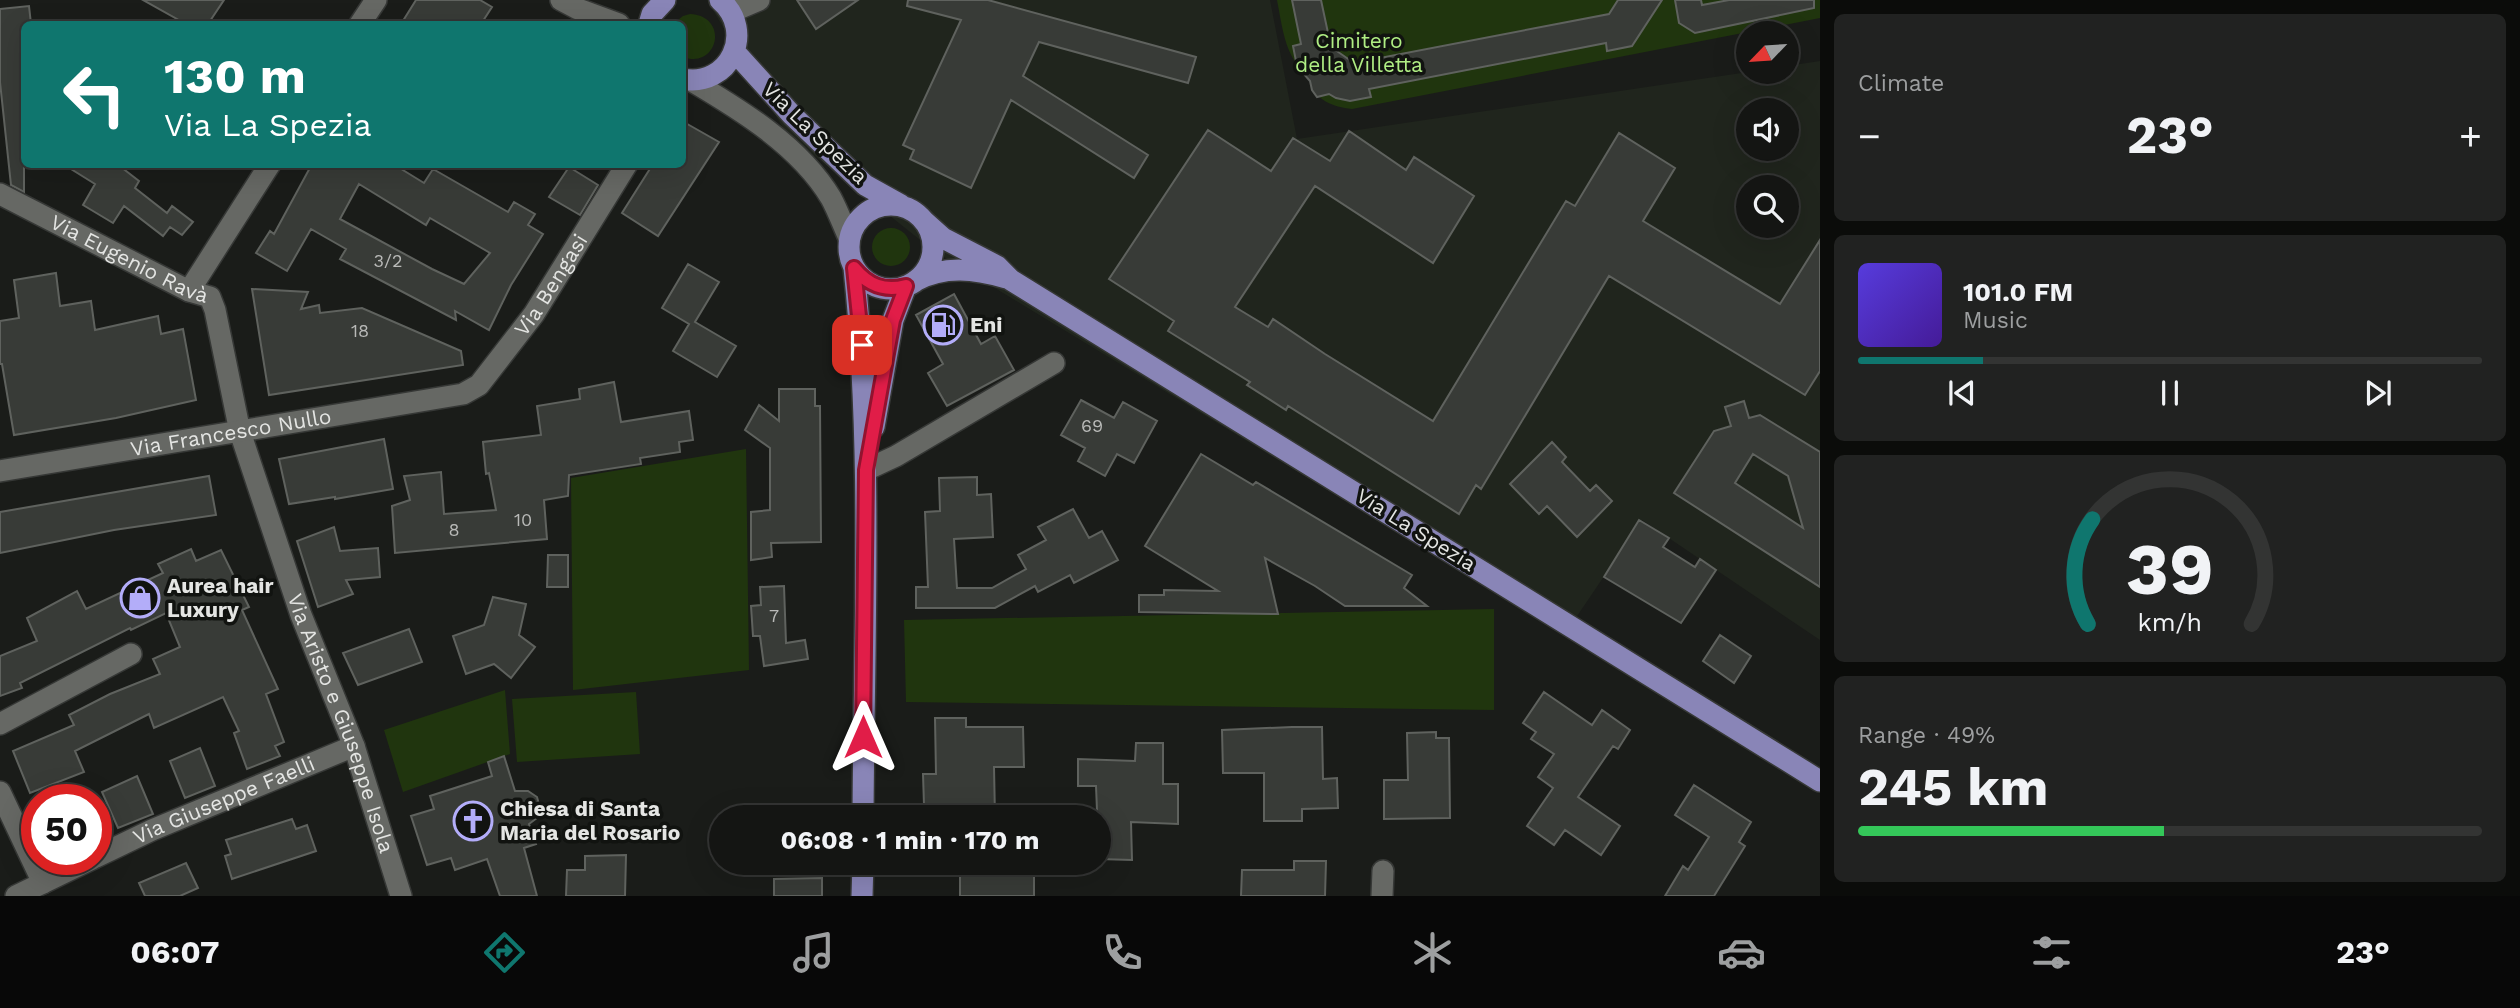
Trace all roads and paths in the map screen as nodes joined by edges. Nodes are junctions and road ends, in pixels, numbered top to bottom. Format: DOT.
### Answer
graph roads {
  1 [pos="376,0"];
  2 [pos="561,0"];
  3 [pos="665,0"];
  4 [pos="759,0"];
  5 [pos="725,6"];
  6 [pos="362,21"];
  7 [pos="611,21"];
  8 [pos="650,21"];
  9 [pos="734,51"];
  10 [pos="686,80"];
  11 [pos="267,168"];
  12 [pos="625,168"];
  13 [pos="0,194"];
  14 [pos="903,206"];
  15 [pos="924,221"];
  16 [pos="849,238"];
  17 [pos="854,268"];
  18 [pos="1011,280"];
  19 [pos="910,284"];
  20 [pos="189,291"];
  21 [pos="1054,363"];
  22 [pos="463,394"];
  23 [pos="240,432"];
  24 [pos="866,470"];
  25 [pos="0,471"];
  26 [pos="131,654"];
  27 [pos="0,724"];
  28 [pos="354,746"];
  29 [pos="1820,781"];
  30 [pos="0,792"];
  31 [pos="863,805"];
  32 [pos="112,849"];
  33 [pos="1383,871"];
  34 [pos="59,875"];
  35 [pos="863,875"];
  36 [pos="43,883"];
  37 [pos="16,896"];
  38 [pos="401,896"];
  39 [pos="862,896"];
  40 [pos="1382,896"];
  1 -- 6 [label="street"];
  2 -- 7 [label="street"];
  3 -- 8 [label="main road"];
  4 -- 5 [label="street"];
  5 -- 9 [label="main road"];
  9 -- 10 [label="main road, Via La Spezia"];
  9 -- 14 [label="main road, Via La Spezia"];
  10 -- 16 [label="street, Via La Spezia"];
  11 -- 20 [label="street"];
  12 -- 22 [label="street, Via Bengasi"];
  13 -- 20 [label="street, Via Eugenio Ravà"];
  14 -- 15 [label="main road, Via La Spezia"];
  14 -- 16 [label="main road, Via La Spezia"];
  15 -- 18 [label="main road, Via La Spezia"];
  15 -- 19 [label="main road"];
  16 -- 17 [label="main road, Via La Spezia"];
  17 -- 19 [label="main road, Via La Spezia"];
  17 -- 24 [label="main road"];
  18 -- 19 [label="main road, Via La Spezia"];
  18 -- 29 [label="main road, Via La Spezia"];
  19 -- 24 [label="main road"];
  20 -- 23 [label="street, Via Eugenio Ravà"];
  21 -- 24 [label="street"];
  22 -- 23 [label="street, Via Francesco Nullo"];
  23 -- 25 [label="street, Via Francesco Nullo"];
  23 -- 28 [label="street, Via Aristo e Giuseppe Isola"];
  24 -- 31 [label="main road"];
  26 -- 27 [label="street"];
  28 -- 32 [label="street, Via Giuseppe Faelli"];
  28 -- 38 [label="street, Via Aristo e Giuseppe Isola"];
  30 -- 36 [label="street"];
  33 -- 40 [label="street"];
  34 -- 36 [label="street, Via Giuseppe Faelli"];
  35 -- 39 [label="main road"];
  36 -- 37 [label="street, Via Giuseppe Faelli"];
}
